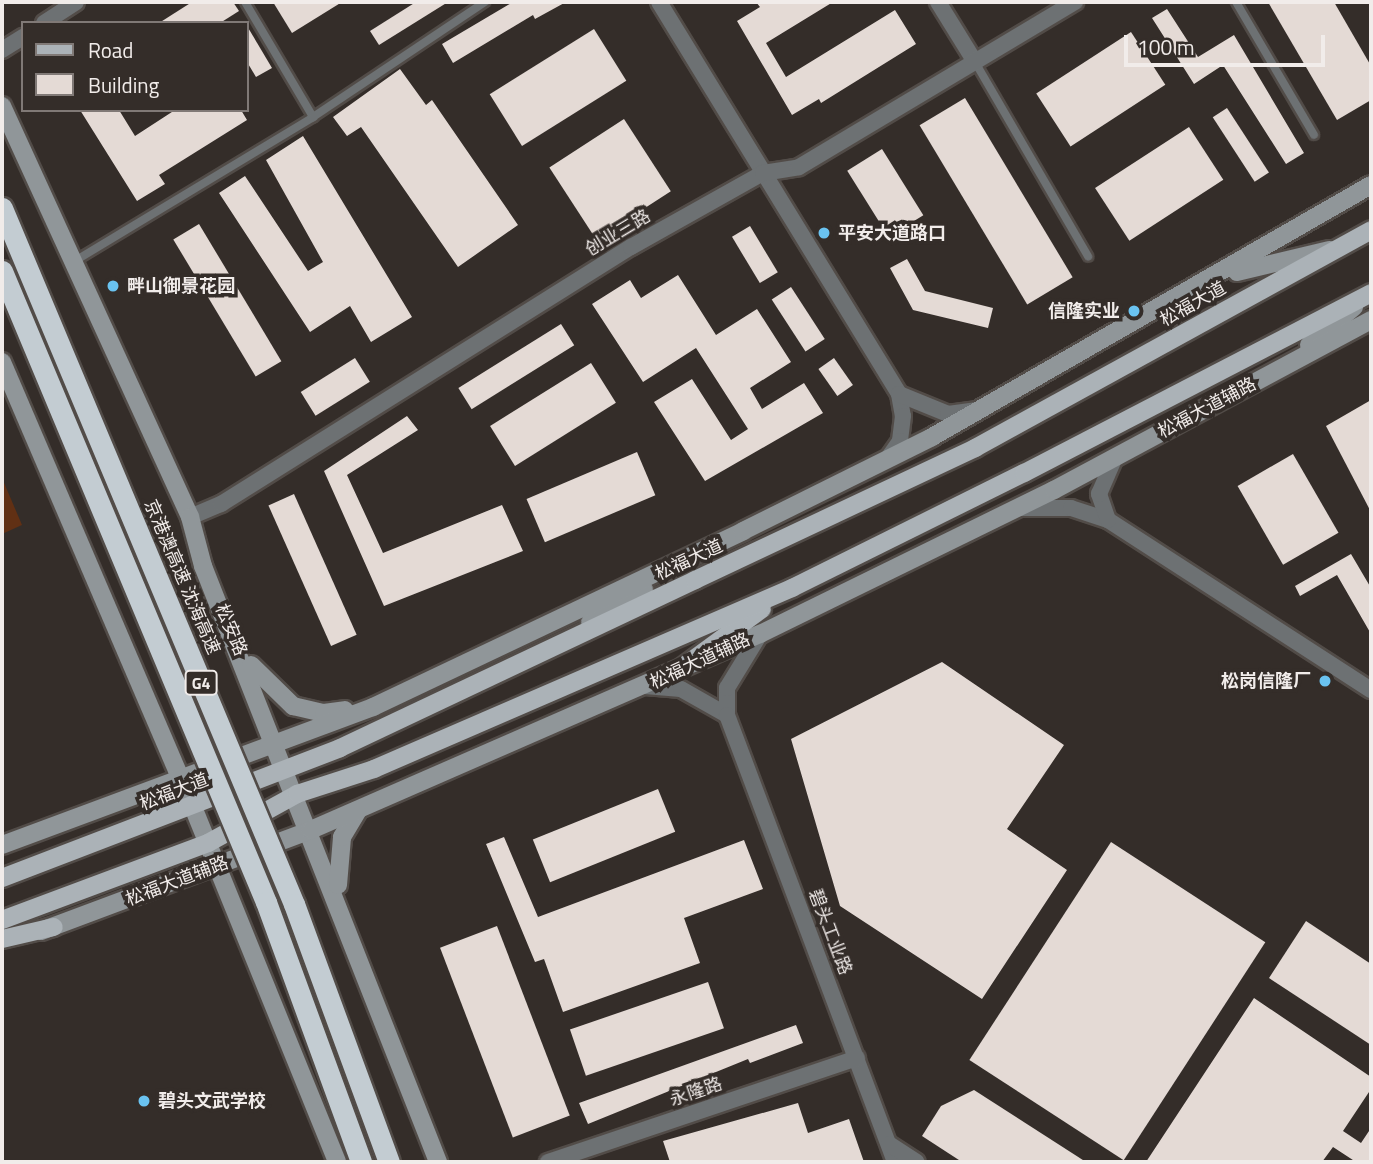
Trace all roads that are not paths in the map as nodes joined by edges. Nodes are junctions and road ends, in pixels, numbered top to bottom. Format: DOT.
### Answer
graph roads {
  1 [pos="76,2"];
  2 [pos="245,2"];
  3 [pos="485,2"];
  4 [pos="659,2"];
  5 [pos="938,2"];
  6 [pos="1075,2"];
  7 [pos="1236,2"];
  8 [pos="47,21"];
  9 [pos="21,38"];
  10 [pos="2,50"];
  11 [pos="975,62"];
  12 [pos="2,106"];
  13 [pos="313,117"];
  14 [pos="1314,135"];
  15 [pos="763,173"];
  16 [pos="1371,185"];
  17 [pos="2,208"];
  18 [pos="1371,230"];
  19 [pos="1339,248"];
  20 [pos="1088,256"];
  21 [pos="73,262"];
  22 [pos="2,271"];
  23 [pos="1218,277"];
  24 [pos="1371,293"];
  25 [pos="1371,320"];
  26 [pos="2,362"];
  27 [pos="1286,366"];
  28 [pos="899,394"];
  29 [pos="976,410"];
  30 [pos="1115,457"];
  31 [pos="886,461"];
  32 [pos="1016,508"];
  33 [pos="190,517"];
  34 [pos="1108,520"];
  35 [pos="743,531"];
  36 [pos="695,580"];
  37 [pos="792,588"];
  38 [pos="613,608"];
  39 [pos="760,634"];
  40 [pos="491,650"];
  41 [pos="241,653"];
  42 [pos="526,660"];
  43 [pos="683,667"];
  44 [pos="645,686"];
  45 [pos="1371,690"];
  46 [pos="373,707"];
  47 [pos="727,715"];
  48 [pos="276,743"];
  49 [pos="286,769"];
  50 [pos="180,778"];
  51 [pos="296,794"];
  52 [pos="193,807"];
  53 [pos="358,810"];
  54 [pos="311,830"];
  55 [pos="208,843"];
  56 [pos="2,845"];
  57 [pos="217,866"];
  58 [pos="2,878"];
  59 [pos="341,906"];
  60 [pos="2,920"];
  61 [pos="54,927"];
  62 [pos="2,939"];
  63 [pos="2,946"];
  64 [pos="857,1058"];
  65 [pos="889,1144"];
  66 [pos="337,1162"];
  67 [pos="361,1162"];
  68 [pos="390,1162"];
  69 [pos="438,1162"];
  70 [pos="548,1162"];
  71 [pos="895,1162"];
  72 [pos="918,1162"];
  1 -- 8 [label="street"];
  2 -- 13 [label="lane"];
  3 -- 13 [label="lane"];
  4 -- 15 [label="street"];
  5 -- 11 [label="street"];
  6 -- 11 [label="street, 创业三路"];
  7 -- 14 [label="lane"];
  9 -- 10 [label="street"];
  11 -- 15 [label="street, 创业三路"];
  11 -- 20 [label="lane"];
  12 -- 21 [label="main road, 松安路"];
  13 -- 21 [label="lane"];
  15 -- 28 [label="street"];
  15 -- 33 [label="street, 创业三路"];
  16 -- 23 [label="main road"];
  17 -- 68 [label="highway, 京港澳高速 沈海高速 / G4, bridge"];
  18 -- 19 [label="main road, 松福大道"];
  19 -- 23 [label="main road"];
  19 -- 36 [label="main road, 松福大道"];
  21 -- 33 [label="main road, 松安路"];
  22 -- 67 [label="highway, G4, bridge"];
  23 -- 29 [label="main road"];
  24 -- 27 [label="main road"];
  24 -- 37 [label="main road"];
  25 -- 27 [label="main road, 松福大道辅路"];
  26 -- 50 [label="main road"];
  27 -- 30 [label="main road, 松福大道辅路"];
  28 -- 29 [label="street"];
  28 -- 31 [label="street"];
  29 -- 31 [label="main road"];
  30 -- 32 [label="main road, 松福大道辅路"];
  30 -- 34 [label="street"];
  31 -- 35 [label="main road"];
  32 -- 34 [label="street"];
  32 -- 39 [label="main road, 松福大道辅路"];
  33 -- 41 [label="main road, 松安路"];
  34 -- 45 [label="street"];
  35 -- 38 [label="main road"];
  35 -- 40 [label="main road"];
  36 -- 38 [label="main road"];
  36 -- 42 [label="main road, 松福大道"];
  37 -- 43 [label="main road"];
  37 -- 51 [label="main road"];
  38 -- 40 [label="main road"];
  38 -- 42 [label="main road"];
  39 -- 43 [label="main road, 松福大道辅路"];
  39 -- 47 [label="street"];
  40 -- 46 [label="main road"];
  41 -- 46 [label="main road"];
  41 -- 48 [label="main road, 松安路"];
  42 -- 49 [label="main road, 松福大道"];
  43 -- 44 [label="main road, 松福大道辅路"];
  44 -- 47 [label="street"];
  44 -- 53 [label="main road, 松福大道辅路"];
  46 -- 48 [label="main road"];
  47 -- 64 [label="street, 碧头工业路"];
  48 -- 49 [label="main road, 松安路"];
  48 -- 50 [label="main road"];
  49 -- 51 [label="main road, 松安路"];
  49 -- 52 [label="main road, 松福大道"];
  50 -- 52 [label="main road"];
  50 -- 56 [label="main road"];
  51 -- 54 [label="main road, 松安路"];
  51 -- 55 [label="main road"];
  52 -- 55 [label="main road"];
  52 -- 58 [label="main road, 松福大道"];
  53 -- 54 [label="main road, 松福大道辅路"];
  53 -- 59 [label="main road"];
  54 -- 57 [label="main road, 松福大道辅路"];
  54 -- 59 [label="main road, 松安路"];
  55 -- 57 [label="main road"];
  55 -- 60 [label="main road"];
  57 -- 61 [label="main road, 松福大道辅路"];
  57 -- 66 [label="main road"];
  59 -- 69 [label="main road, 松安路"];
  61 -- 62 [label="main road"];
  61 -- 63 [label="main road, 松福大道辅路"];
  64 -- 65 [label="street, 碧头工业路"];
  64 -- 70 [label="street, 永隆路"];
  65 -- 71 [label="street, 碧头工业路"];
  65 -- 72 [label="street"];
}
